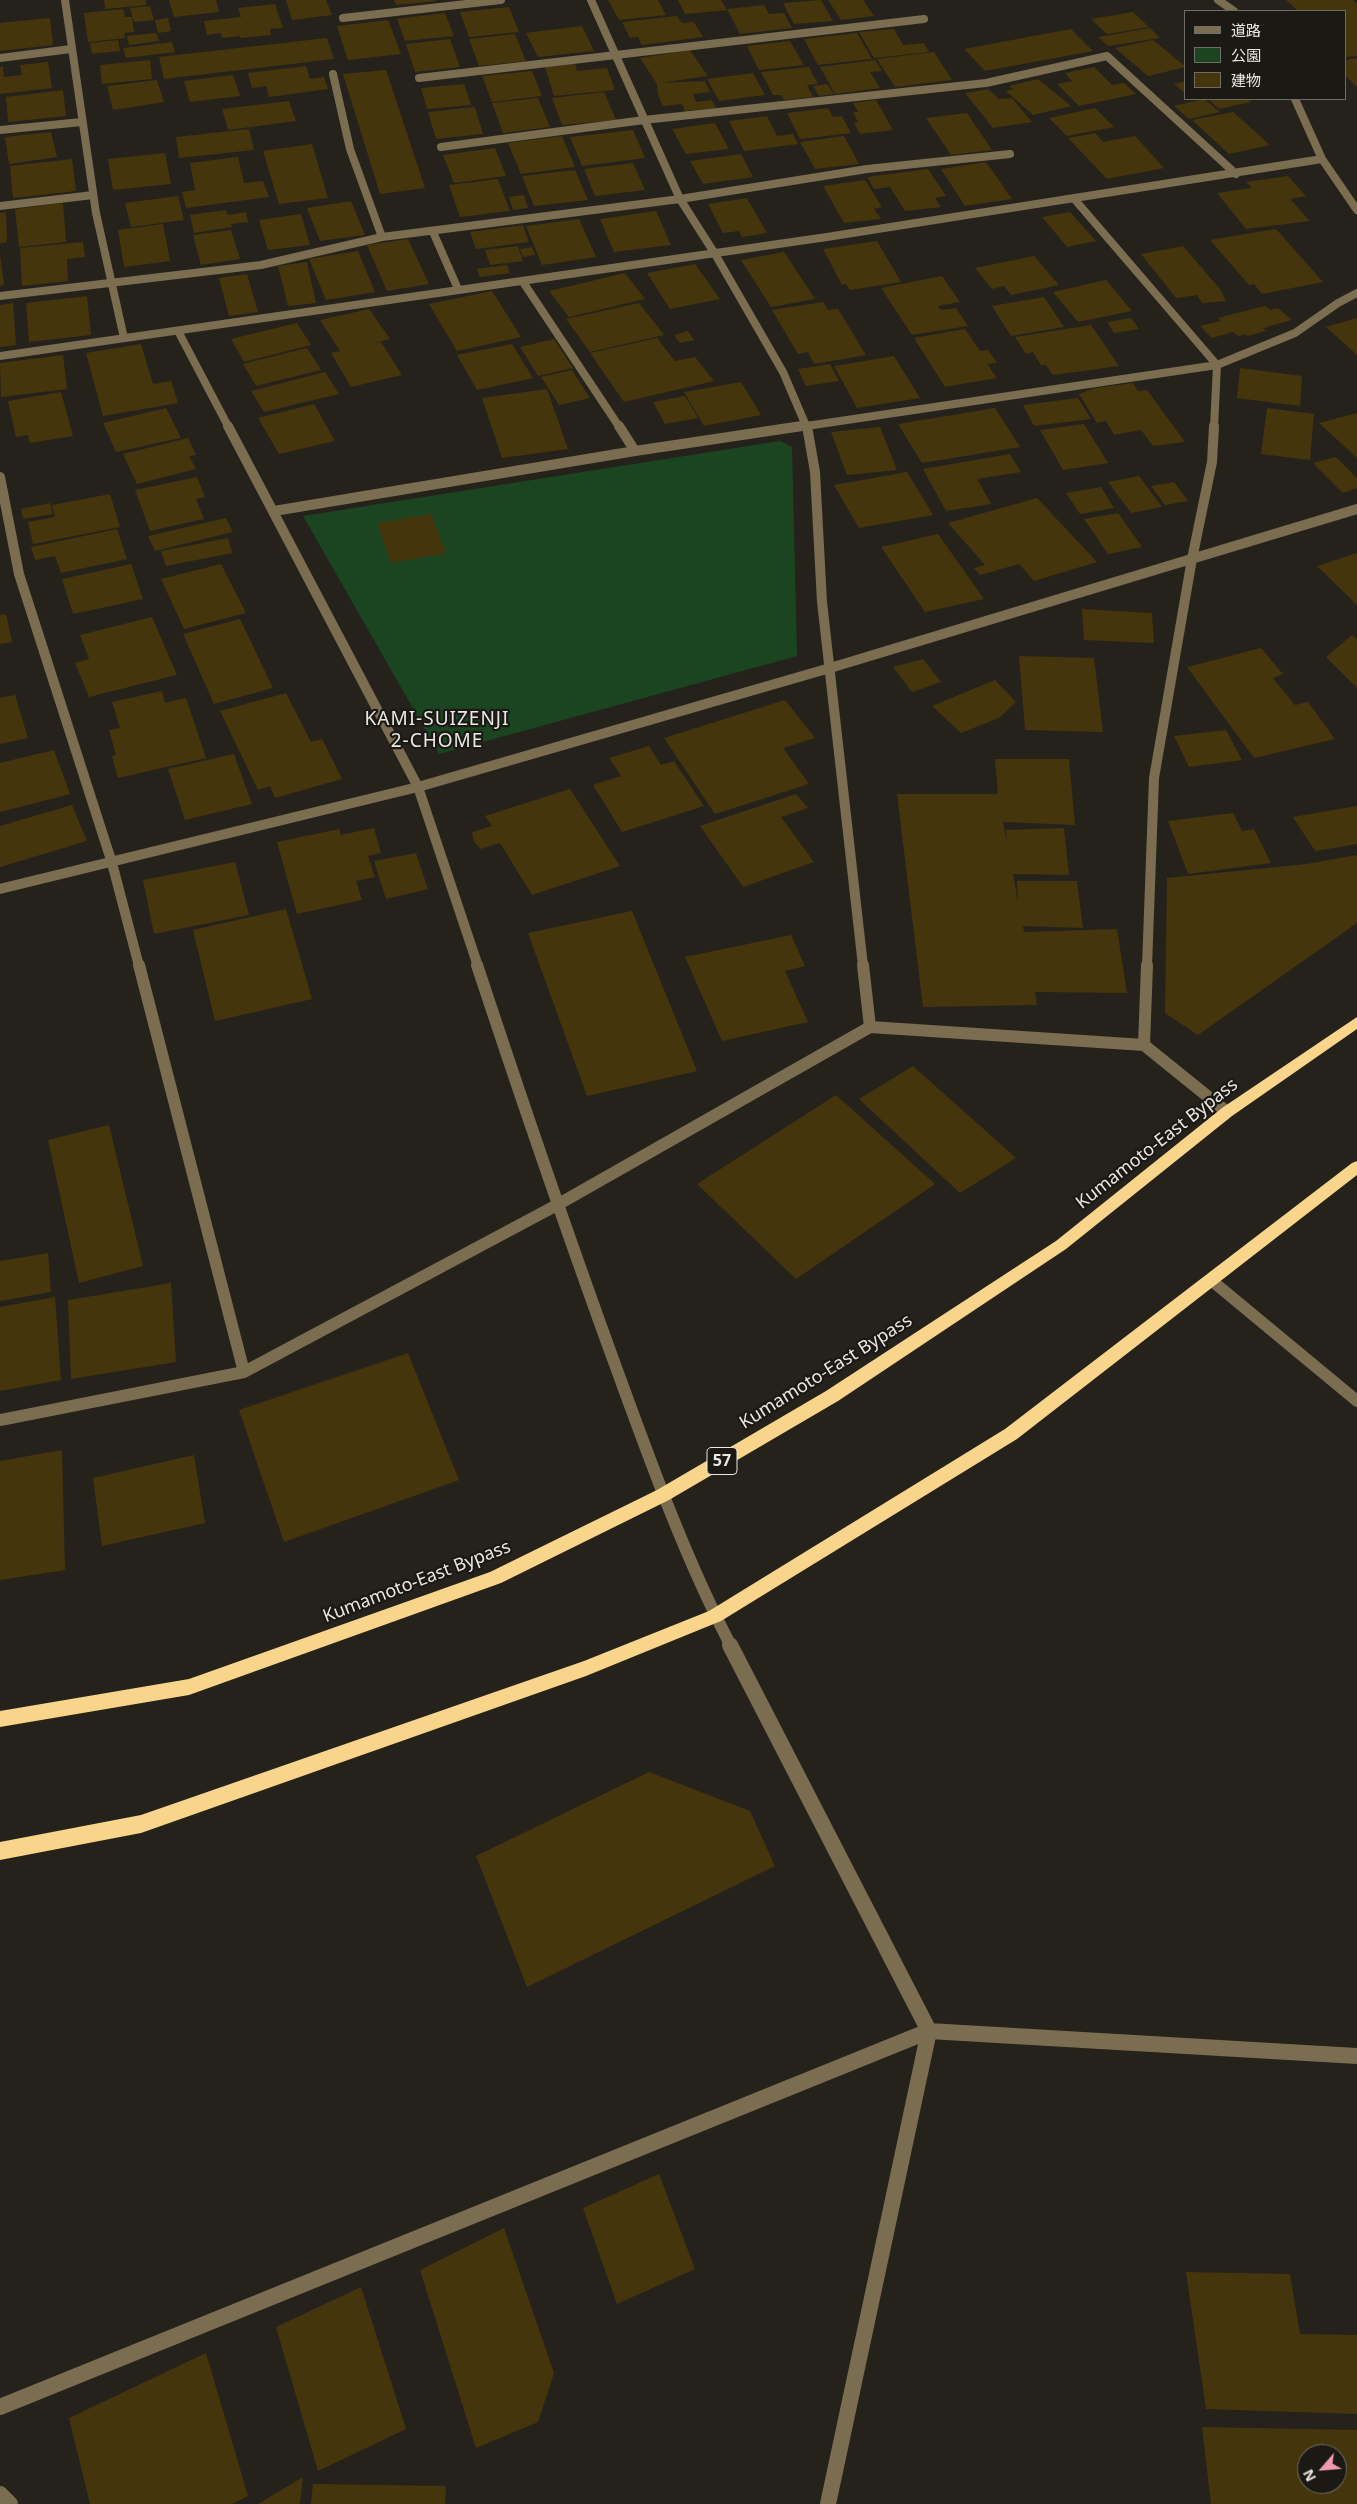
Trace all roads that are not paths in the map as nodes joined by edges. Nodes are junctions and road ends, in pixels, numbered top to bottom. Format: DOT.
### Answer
graph roads {
  1 [pos="65,0"];
  2 [pos="500,0"];
  3 [pos="591,0"];
  4 [pos="1218,0"];
  5 [pos="1233,10"];
  6 [pos="343,18"];
  7 [pos="924,19"];
  8 [pos="72,49"];
  9 [pos="616,54"];
  10 [pos="0,58"];
  11 [pos="333,74"];
  12 [pos="419,78"];
  13 [pos="1295,100"];
  14 [pos="644,120"];
  15 [pos="82,122"];
  16 [pos="0,130"];
  17 [pos="441,147"];
  18 [pos="1010,154"];
  19 [pos="1322,159"];
  20 [pos="1236,174"];
  21 [pos="93,195"];
  22 [pos="680,199"];
  23 [pos="1076,201"];
  24 [pos="0,206"];
  25 [pos="1357,210"];
  26 [pos="433,232"];
  27 [pos="382,237"];
  28 [pos="715,254"];
  29 [pos="109,282"];
  30 [pos="523,282"];
  31 [pos="458,289"];
  32 [pos="1357,293"];
  33 [pos="0,296"];
  34 [pos="178,331"];
  35 [pos="124,338"];
  36 [pos="0,356"];
  37 [pos="1217,365"];
  38 [pos="807,427"];
  39 [pos="635,450"];
  40 [pos="0,477"];
  41 [pos="1357,509"];
  42 [pos="274,511"];
  43 [pos="1192,559"];
  44 [pos="830,668"];
  45 [pos="418,787"];
  46 [pos="112,863"];
  47 [pos="0,889"];
  48 [pos="1357,1022"];
  49 [pos="870,1027"];
  50 [pos="1144,1045"];
  51 [pos="1227,1112"];
  52 [pos="1357,1167"];
  53 [pos="557,1206"];
  54 [pos="1211,1280"];
  55 [pos="244,1372"];
  56 [pos="1357,1400"];
  57 [pos="0,1420"];
  58 [pos="663,1495"];
  59 [pos="715,1616"];
  60 [pos="0,1719"];
  61 [pos="0,1851"];
  62 [pos="929,2031"];
  63 [pos="1357,2056"];
  64 [pos="0,2407"];
  65 [pos="0,2494"];
  66 [pos="10,2504"];
  67 [pos="828,2504"];
  1 -- 8 [label="street"];
  2 -- 6 [label="street"];
  3 -- 9 [label="street"];
  4 -- 5 [label="street"];
  7 -- 9 [label="street"];
  8 -- 10 [label="street"];
  8 -- 15 [label="street"];
  9 -- 12 [label="street"];
  9 -- 14 [label="street"];
  11 -- 27 [label="street"];
  13 -- 19 [label="street"];
  14 -- 17 [label="street"];
  14 -- 20 [label="street"];
  14 -- 22 [label="street"];
  15 -- 16 [label="street"];
  15 -- 21 [label="street"];
  18 -- 22 [label="street"];
  19 -- 20 [label="street"];
  19 -- 25 [label="street"];
  20 -- 23 [label="street"];
  21 -- 24 [label="street"];
  21 -- 29 [label="street"];
  22 -- 26 [label="street"];
  22 -- 28 [label="street"];
  23 -- 28 [label="street"];
  23 -- 37 [label="street"];
  26 -- 27 [label="street"];
  26 -- 31 [label="street"];
  27 -- 29 [label="street"];
  28 -- 30 [label="street"];
  28 -- 38 [label="street"];
  29 -- 33 [label="street"];
  29 -- 35 [label="street"];
  30 -- 31 [label="street"];
  30 -- 39 [label="street"];
  31 -- 34 [label="street"];
  32 -- 37 [label="street"];
  34 -- 35 [label="street"];
  34 -- 42 [label="street"];
  35 -- 36 [label="street"];
  37 -- 38 [label="street"];
  37 -- 43 [label="street"];
  38 -- 39 [label="street"];
  38 -- 44 [label="street"];
  39 -- 42 [label="street"];
  40 -- 46 [label="street"];
  41 -- 43 [label="street"];
  42 -- 45 [label="street"];
  43 -- 44 [label="street"];
  43 -- 50 [label="street"];
  44 -- 45 [label="street"];
  44 -- 49 [label="street"];
  45 -- 46 [label="street"];
  45 -- 53 [label="street"];
  46 -- 47 [label="street"];
  46 -- 55 [label="street"];
  48 -- 51 [label="highway, Kumamoto-East Bypass / 57"];
  49 -- 50 [label="street"];
  49 -- 53 [label="street"];
  50 -- 51 [label="street"];
  51 -- 58 [label="highway, Kumamoto-East Bypass / 57"];
  52 -- 54 [label="highway"];
  53 -- 55 [label="street"];
  53 -- 58 [label="street"];
  54 -- 56 [label="street"];
  54 -- 59 [label="highway"];
  55 -- 57 [label="street"];
  58 -- 59 [label="street"];
  58 -- 60 [label="highway, Kumamoto-East Bypass / 57"];
  59 -- 61 [label="highway"];
  59 -- 62 [label="street"];
  62 -- 63 [label="street"];
  62 -- 64 [label="street"];
  62 -- 67 [label="street"];
  65 -- 66 [label="street"];
}
